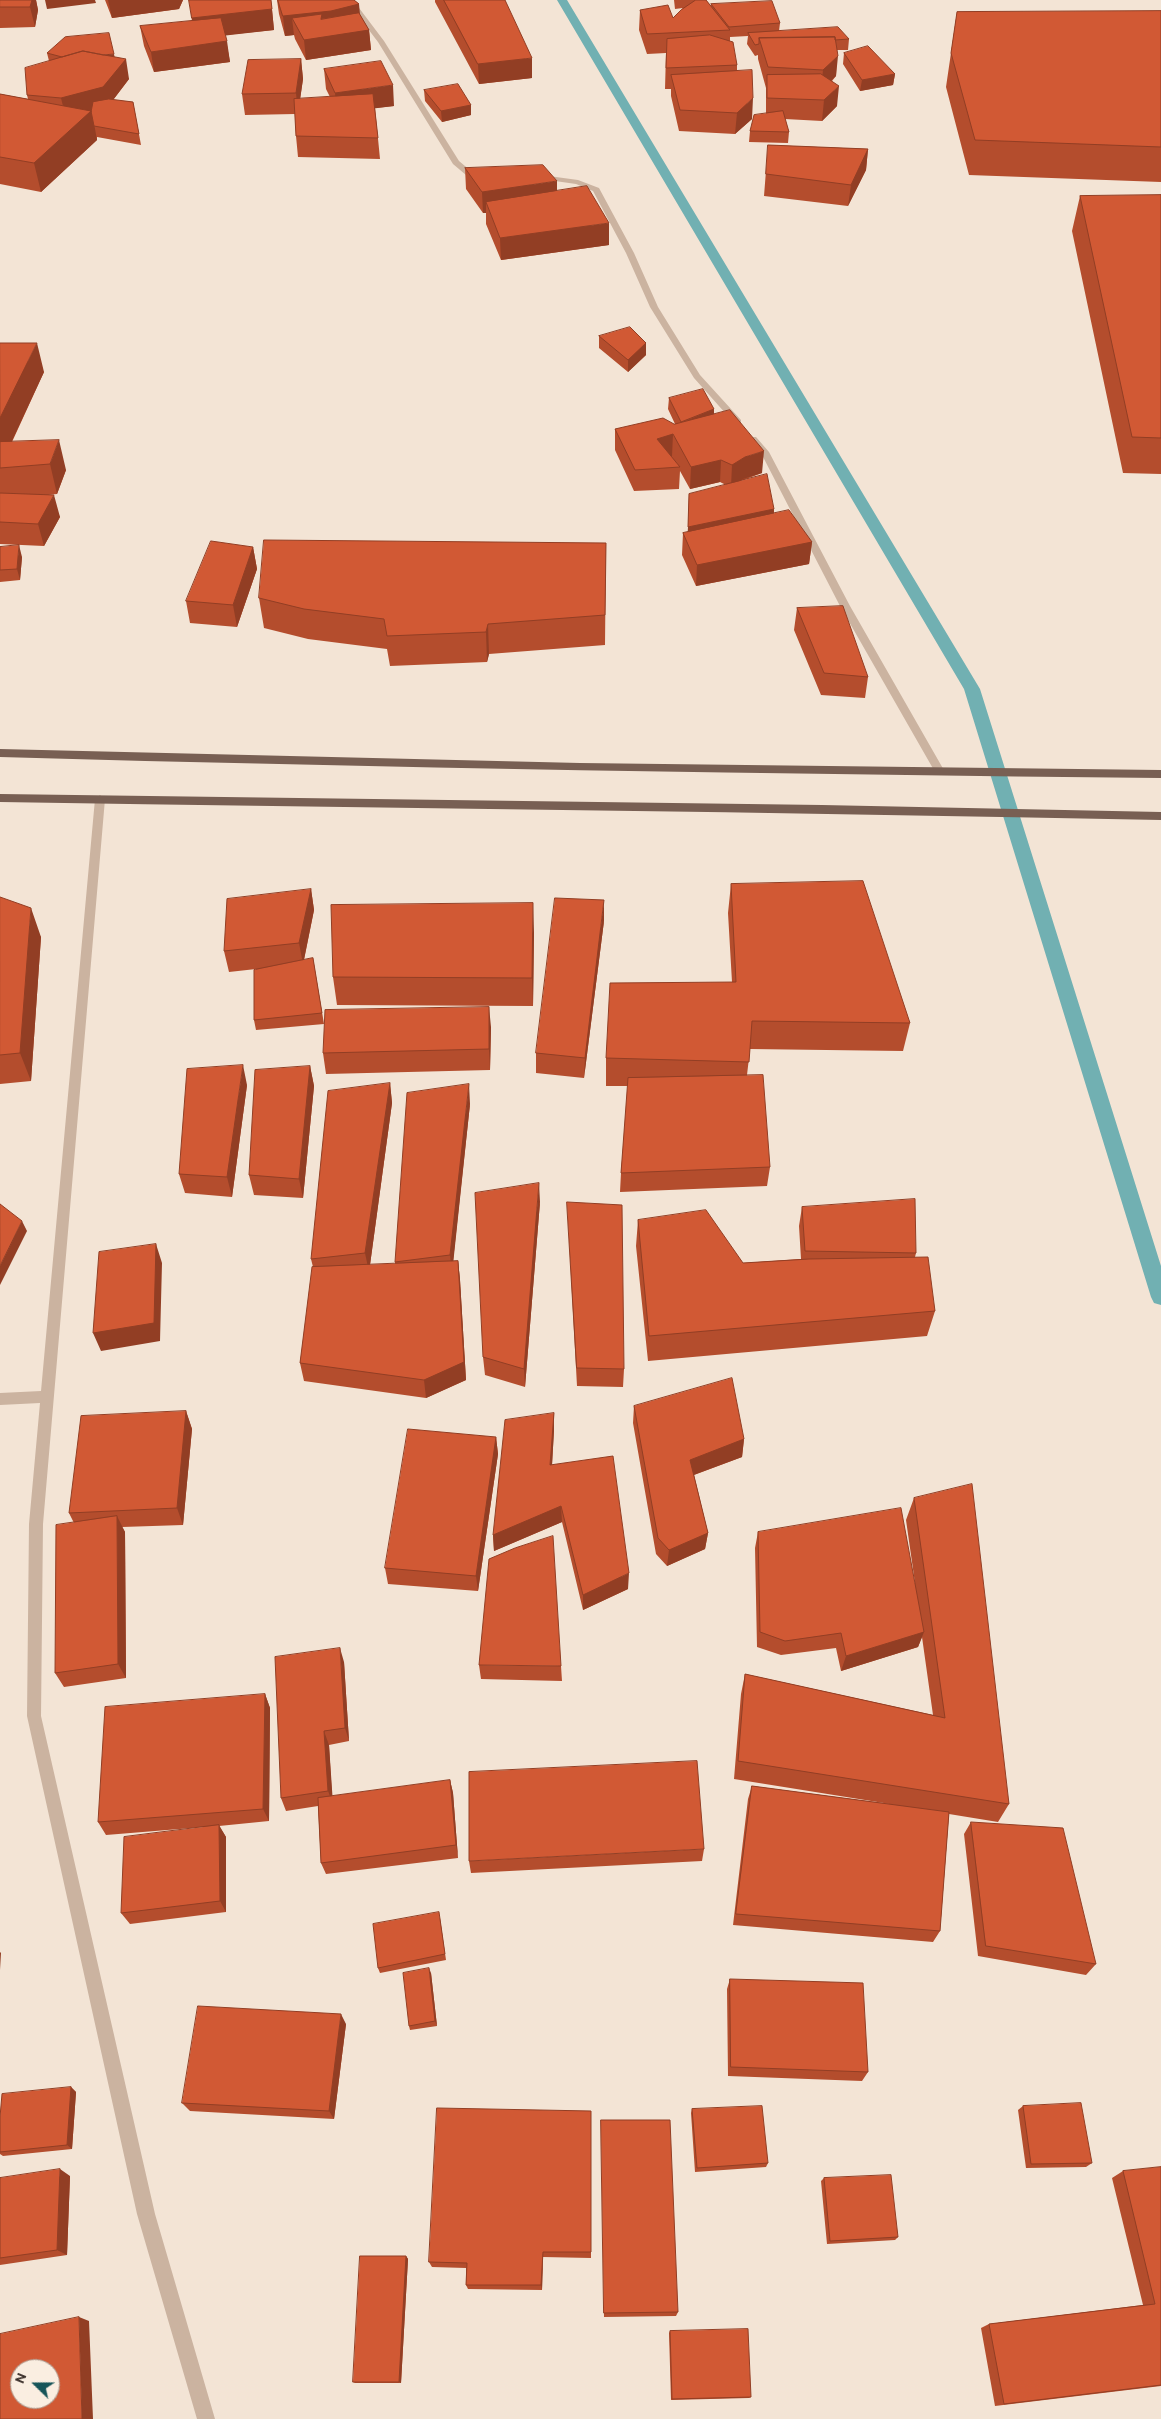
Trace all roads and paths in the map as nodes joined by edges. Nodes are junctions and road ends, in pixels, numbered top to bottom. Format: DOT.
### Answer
graph roads {
  1 [pos="349,0"];
  2 [pos="490,176"];
  3 [pos="527,176"];
  4 [pos="0,753"];
  5 [pos="940,772"];
  6 [pos="1161,774"];
  7 [pos="0,798"];
  8 [pos="100,799"];
  9 [pos="1161,816"];
  10 [pos="48,1397"];
  11 [pos="0,1399"];
  12 [pos="206,2419"];
  1 -- 2 [label="street"];
  3 -- 5 [label="street"];
  4 -- 5 [label="main road"];
  5 -- 6 [label="main road"];
  7 -- 8 [label="main road"];
  8 -- 9 [label="main road"];
  8 -- 10 [label="street"];
  10 -- 11 [label="street"];
  10 -- 12 [label="street"];
}
